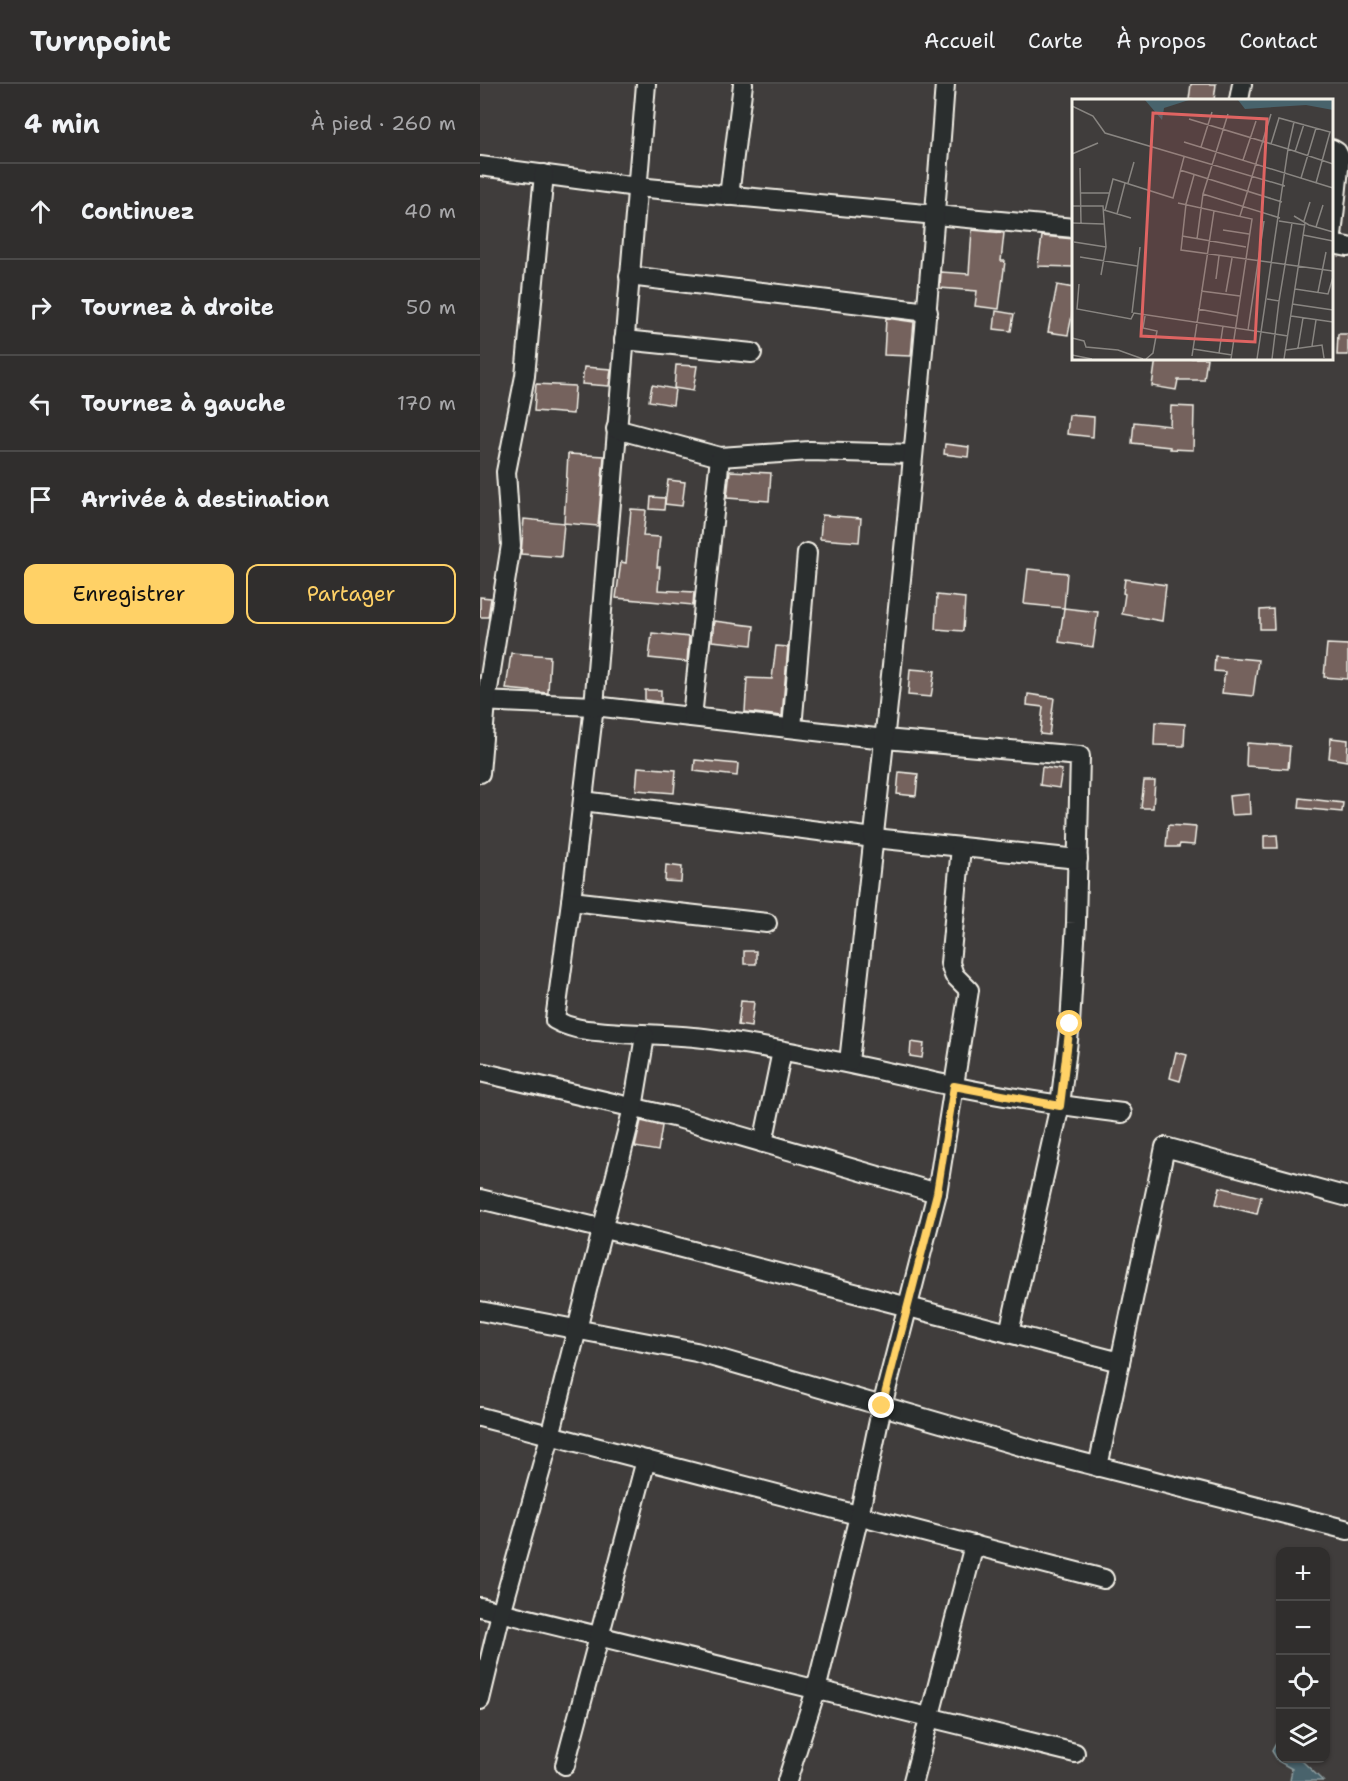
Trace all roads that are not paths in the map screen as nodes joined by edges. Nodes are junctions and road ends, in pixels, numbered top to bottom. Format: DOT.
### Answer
graph roads {
  1 [pos="646,84"];
  2 [pos="743,84"];
  3 [pos="945,84"];
  4 [pos="1242,84"];
  5 [pos="1239,99"];
  6 [pos="1333,150"];
  7 [pos="480,166"];
  8 [pos="543,174"];
  9 [pos="637,187"];
  10 [pos="729,196"];
  11 [pos="936,215"];
  12 [pos="1333,226"];
  13 [pos="1072,228"];
  14 [pos="1333,244"];
  15 [pos="1348,247"];
  16 [pos="629,276"];
  17 [pos="928,312"];
  18 [pos="624,340"];
  19 [pos="752,353"];
  20 [pos="616,429"];
  21 [pos="912,454"];
  22 [pos="720,457"];
  23 [pos="807,553"];
  24 [pos="483,702"];
  25 [pos="594,706"];
  26 [pos="692,717"];
  27 [pos="792,728"];
  28 [pos="885,739"];
  29 [pos="480,773"];
  30 [pos="583,801"];
  31 [pos="874,838"];
  32 [pos="961,847"];
  33 [pos="1078,859"];
  34 [pos="572,901"];
  35 [pos="767,923"];
  36 [pos="645,1036"];
  37 [pos="782,1051"];
  38 [pos="849,1062"];
  39 [pos="480,1072"];
  40 [pos="954,1086"];
  41 [pos="1060,1106"];
  42 [pos="633,1108"];
  43 [pos="1122,1113"];
  44 [pos="763,1143"];
  45 [pos="937,1193"];
  46 [pos="1348,1197"];
  47 [pos="480,1199"];
  48 [pos="601,1228"];
  49 [pos="908,1306"];
  50 [pos="480,1311"];
  51 [pos="576,1329"];
  52 [pos="1009,1333"];
  53 [pos="1120,1362"];
  54 [pos="882,1406"];
  55 [pos="480,1417"];
  56 [pos="550,1436"];
  57 [pos="646,1460"];
  58 [pos="1098,1467"];
  59 [pos="859,1515"];
  60 [pos="1348,1530"];
  61 [pos="974,1545"];
  62 [pos="1104,1579"];
  63 [pos="480,1607"];
  64 [pos="501,1613"];
  65 [pos="600,1637"];
  66 [pos="816,1690"];
  67 [pos="480,1700"];
  68 [pos="930,1718"];
  69 [pos="1075,1753"];
  70 [pos="565,1765"];
  71 [pos="787,1781"];
  72 [pos="914,1781"];
  1 -- 9 [label="street"];
  2 -- 10 [label="street"];
  3 -- 11 [label="street"];
  4 -- 5 [label="street"];
  6 -- 12 [label="street"];
  7 -- 8 [label="street"];
  8 -- 9 [label="street"];
  8 -- 24 [label="street"];
  9 -- 10 [label="street"];
  9 -- 16 [label="street"];
  10 -- 11 [label="street"];
  11 -- 13 [label="street"];
  11 -- 17 [label="street"];
  14 -- 15 [label="street"];
  16 -- 17 [label="street"];
  16 -- 18 [label="street"];
  17 -- 21 [label="street"];
  18 -- 19 [label="street"];
  18 -- 20 [label="street"];
  20 -- 22 [label="street"];
  20 -- 25 [label="street"];
  21 -- 22 [label="street"];
  21 -- 28 [label="street"];
  22 -- 26 [label="street"];
  23 -- 27 [label="street"];
  24 -- 25 [label="street"];
  24 -- 29 [label="street"];
  25 -- 26 [label="street"];
  25 -- 30 [label="street"];
  26 -- 27 [label="street"];
  27 -- 28 [label="street"];
  28 -- 31 [label="street"];
  28 -- 33 [label="street"];
  30 -- 31 [label="street"];
  30 -- 34 [label="street"];
  31 -- 32 [label="street"];
  31 -- 38 [label="street"];
  32 -- 33 [label="street"];
  32 -- 40 [label="street"];
  33 -- 41 [label="street"];
  34 -- 35 [label="street"];
  34 -- 36 [label="street"];
  36 -- 37 [label="street"];
  36 -- 42 [label="street"];
  37 -- 38 [label="street"];
  37 -- 44 [label="street"];
  38 -- 40 [label="street"];
  39 -- 42 [label="street"];
  40 -- 41 [label="street"];
  40 -- 45 [label="street"];
  41 -- 43 [label="street"];
  41 -- 52 [label="street"];
  42 -- 44 [label="street"];
  42 -- 48 [label="street"];
  44 -- 45 [label="street"];
  45 -- 49 [label="street"];
  46 -- 53 [label="street"];
  47 -- 48 [label="street"];
  48 -- 49 [label="street"];
  48 -- 51 [label="street"];
  49 -- 52 [label="street"];
  49 -- 54 [label="street"];
  50 -- 51 [label="street"];
  51 -- 54 [label="street"];
  51 -- 56 [label="street"];
  52 -- 53 [label="street"];
  53 -- 58 [label="street"];
  54 -- 58 [label="street"];
  54 -- 59 [label="street"];
  55 -- 56 [label="street"];
  56 -- 57 [label="street"];
  56 -- 64 [label="street"];
  57 -- 59 [label="street"];
  57 -- 65 [label="street"];
  58 -- 60 [label="street"];
  59 -- 61 [label="street"];
  59 -- 66 [label="street"];
  61 -- 62 [label="street"];
  61 -- 68 [label="street"];
  63 -- 64 [label="street"];
  64 -- 65 [label="street"];
  64 -- 67 [label="street"];
  65 -- 66 [label="street"];
  65 -- 70 [label="street"];
  66 -- 68 [label="street"];
  66 -- 71 [label="street"];
  68 -- 69 [label="street"];
  68 -- 72 [label="street"];
}
